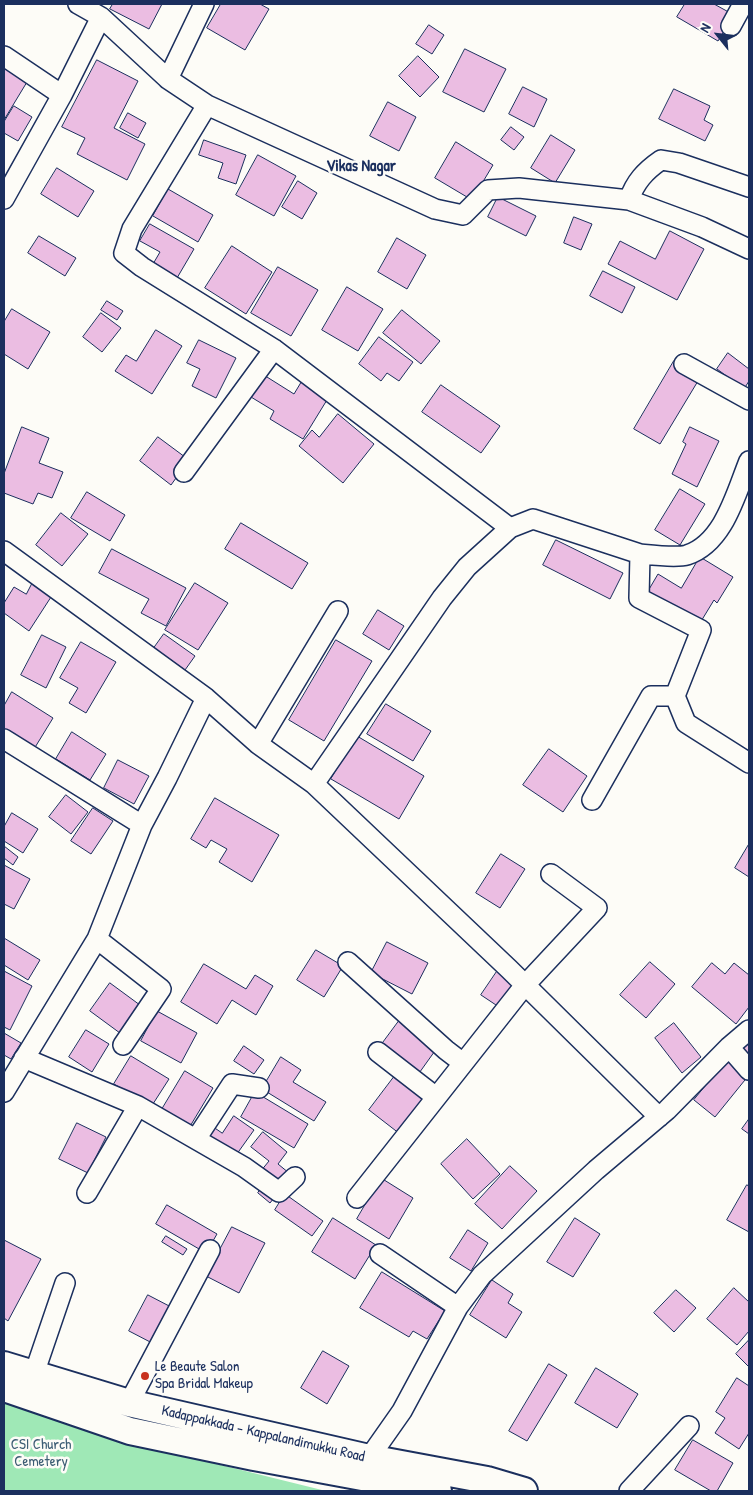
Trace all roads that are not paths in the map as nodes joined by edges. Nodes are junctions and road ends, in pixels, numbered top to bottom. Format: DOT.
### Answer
graph roads {
  1 [pos="78,4"];
  2 [pos="204,4"];
  3 [pos="743,4"];
  4 [pos="101,17"];
  5 [pos="731,26"];
  6 [pos="4,56"];
  7 [pos="168,79"];
  8 [pos="62,95"];
  9 [pos="207,104"];
  10 [pos="749,187"];
  11 [pos="4,199"];
  12 [pos="629,200"];
  13 [pos="749,249"];
  14 [pos="274,350"];
  15 [pos="684,364"];
  16 [pos="749,400"];
  17 [pos="749,460"];
  18 [pos="184,472"];
  19 [pos="510,528"];
  20 [pos="4,550"];
  21 [pos="640,554"];
  22 [pos="338,611"];
  23 [pos="675,696"];
  24 [pos="206,698"];
  25 [pos="4,739"];
  26 [pos="258,744"];
  27 [pos="749,763"];
  28 [pos="314,784"];
  29 [pos="592,800"];
  30 [pos="142,825"];
  31 [pos="551,874"];
  32 [pos="97,938"];
  33 [pos="348,962"];
  34 [pos="525,986"];
  35 [pos="749,1030"];
  36 [pos="123,1045"];
  37 [pos="729,1047"];
  38 [pos="378,1052"];
  39 [pos="24,1058"];
  40 [pos="463,1063"];
  41 [pos="749,1070"];
  42 [pos="259,1088"];
  43 [pos="4,1092"];
  44 [pos="436,1097"];
  45 [pos="138,1106"];
  46 [pos="659,1117"];
  47 [pos="196,1139"];
  48 [pos="295,1177"];
  49 [pos="87,1193"];
  50 [pos="357,1198"];
  51 [pos="210,1250"];
  52 [pos="380,1254"];
  53 [pos="65,1283"];
  54 [pos="458,1306"];
  55 [pos="4,1365"];
  56 [pos="34,1374"];
  57 [pos="4,1388"];
  58 [pos="129,1403"];
  59 [pos="689,1426"];
  60 [pos="369,1458"];
  61 [pos="409,1489"];
  62 [pos="438,1491"];
  63 [pos="524,1491"];
  64 [pos="629,1491"];
  1 -- 4 [label="street"];
  2 -- 7 [label="street"];
  3 -- 5 [label="street"];
  4 -- 7 [label="street"];
  4 -- 8 [label="street"];
  6 -- 8 [label="street"];
  7 -- 9 [label="street"];
  8 -- 11 [label="street"];
  9 -- 12 [label="street"];
  9 -- 14 [label="street"];
  10 -- 12 [label="street"];
  12 -- 13 [label="street"];
  14 -- 18 [label="street"];
  14 -- 19 [label="street"];
  15 -- 16 [label="street"];
  17 -- 21 [label="street"];
  19 -- 21 [label="street"];
  19 -- 28 [label="street"];
  20 -- 24 [label="street"];
  21 -- 23 [label="street"];
  22 -- 26 [label="street"];
  23 -- 27 [label="street"];
  23 -- 29 [label="street"];
  24 -- 26 [label="street"];
  24 -- 30 [label="street"];
  25 -- 30 [label="street"];
  26 -- 28 [label="street"];
  28 -- 34 [label="street"];
  30 -- 32 [label="street"];
  31 -- 34 [label="street"];
  32 -- 36 [label="street"];
  32 -- 39 [label="street"];
  33 -- 40 [label="street"];
  34 -- 40 [label="street"];
  34 -- 46 [label="street"];
  35 -- 37 [label="street"];
  37 -- 41 [label="street"];
  37 -- 46 [label="street"];
  38 -- 44 [label="street"];
  39 -- 43 [label="street"];
  39 -- 45 [label="street"];
  40 -- 44 [label="street"];
  42 -- 47 [label="street"];
  44 -- 50 [label="street"];
  45 -- 47 [label="street"];
  45 -- 49 [label="street"];
  46 -- 54 [label="street"];
  47 -- 48 [label="street"];
  51 -- 58 [label="street"];
  52 -- 54 [label="street"];
  53 -- 56 [label="street"];
  54 -- 60 [label="street"];
  55 -- 56 [label="main road, Kadappakkada - Kappalandimukku Road"];
  56 -- 58 [label="main road, Kadappakkada - Kappalandimukku Road"];
  57 -- 61 [label="main road, Kadappakkada - Kappalandimukku Road"];
  58 -- 60 [label="main road, Kadappakkada - Kappalandimukku Road"];
  59 -- 64 [label="street"];
  60 -- 63 [label="main road, Kadappakkada - Kappalandimukku Road"];
  61 -- 62 [label="main road, Kadappakkada - Kappalandimukku Road"];
}
